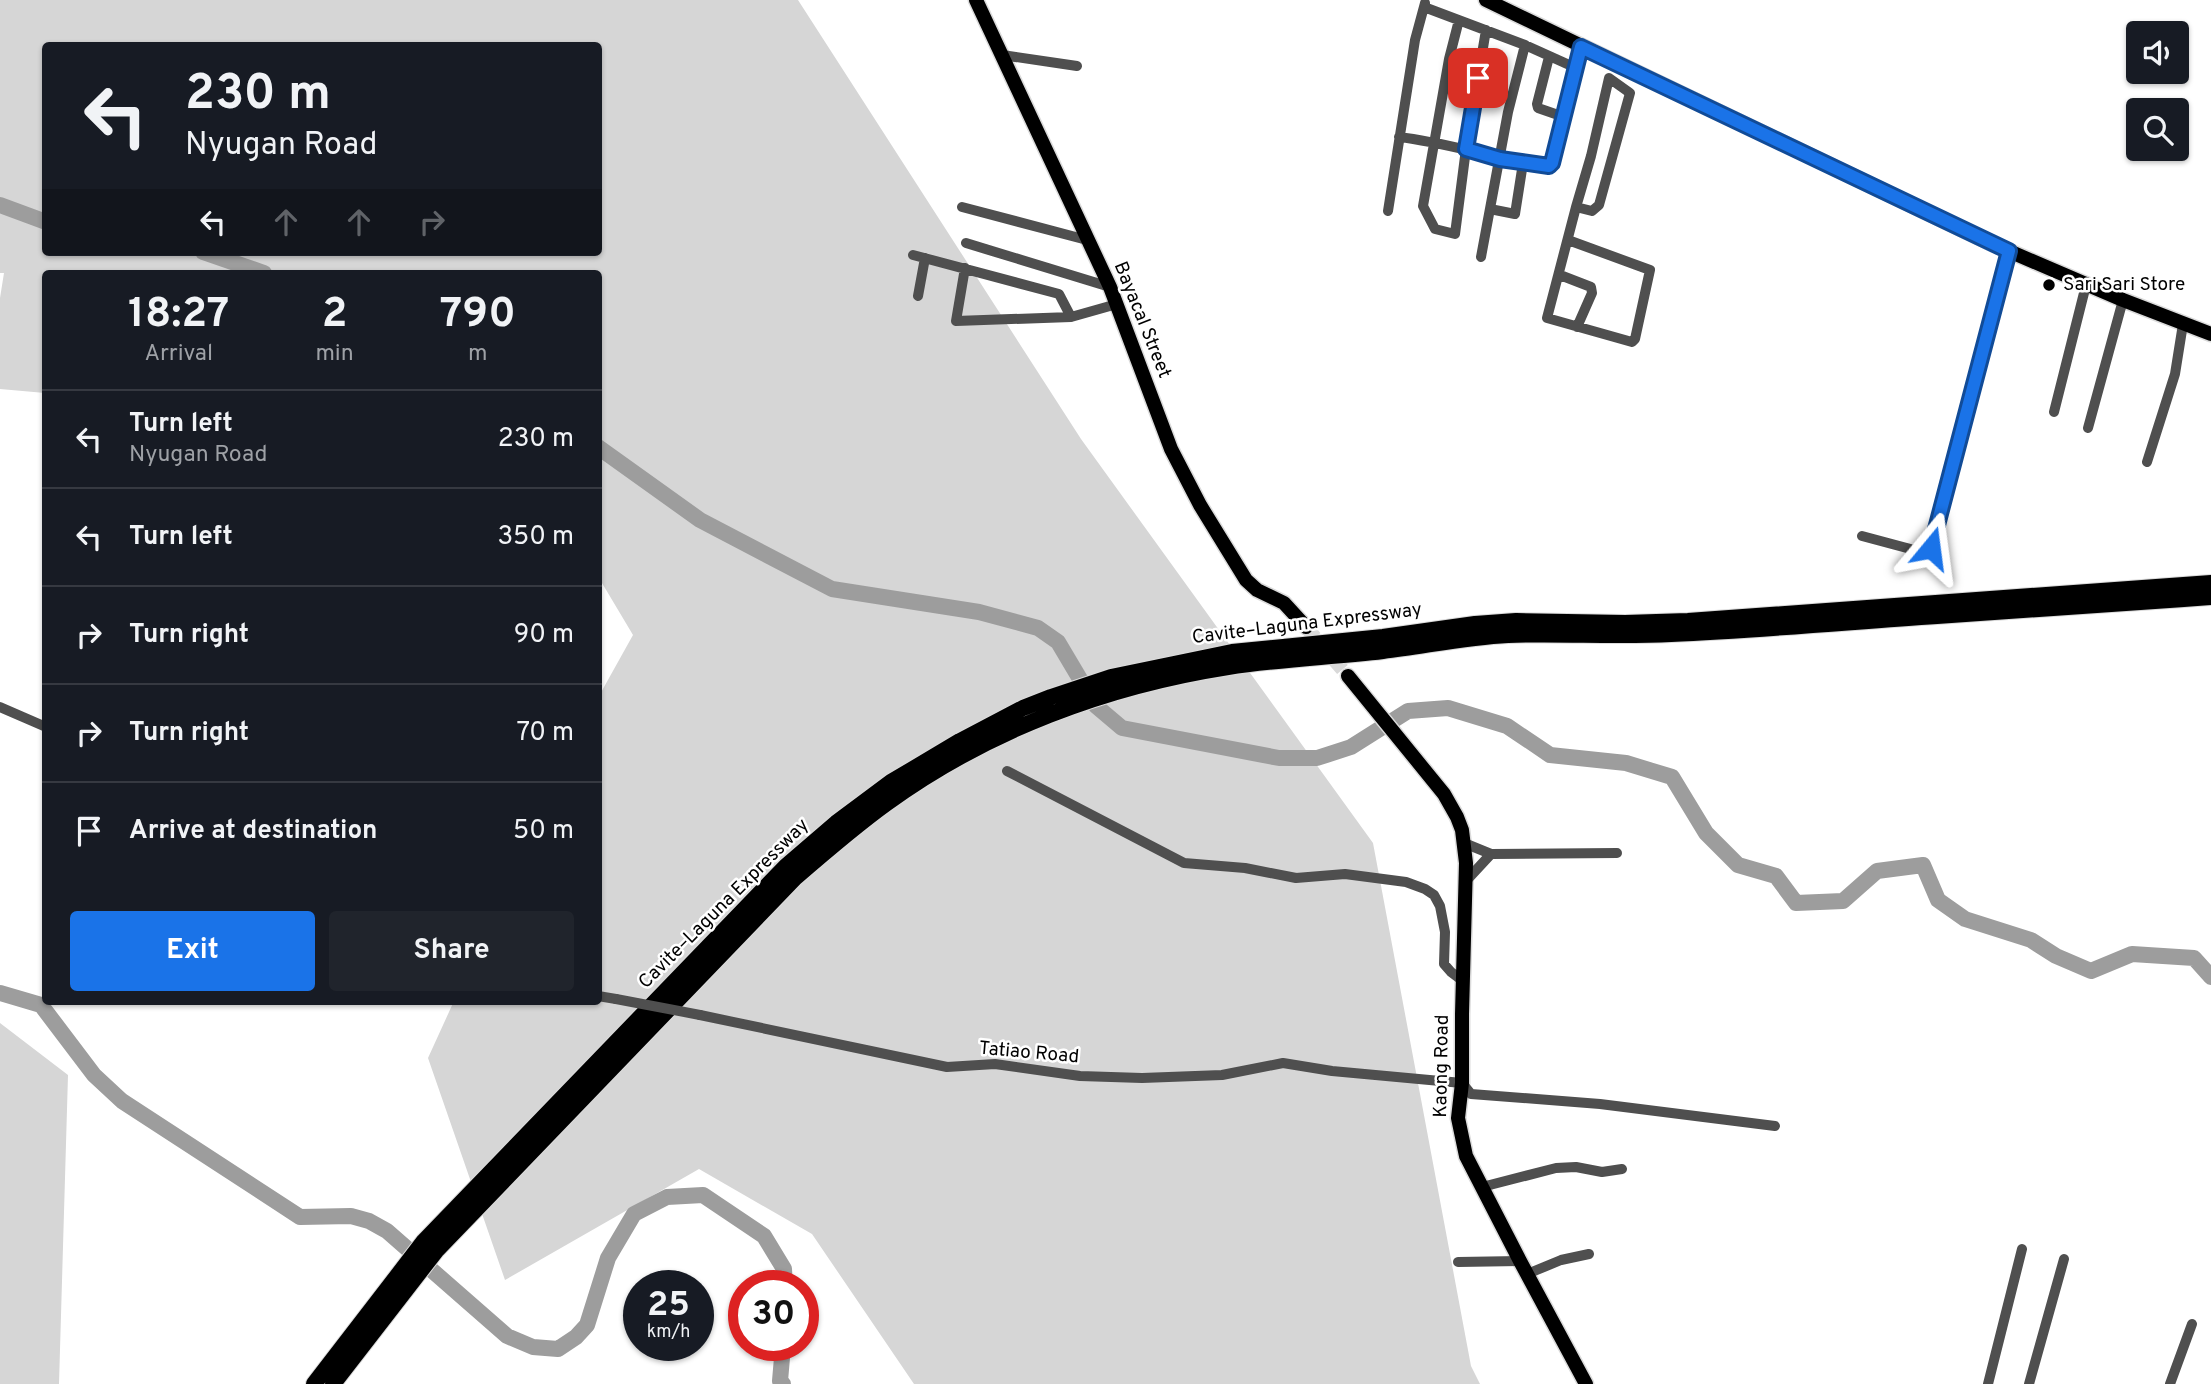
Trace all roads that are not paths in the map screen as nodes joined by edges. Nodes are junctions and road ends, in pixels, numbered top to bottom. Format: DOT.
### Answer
graph roads {
  1 [pos="976,0"];
  2 [pos="1486,0"];
  3 [pos="1425,3"];
  4 [pos="1459,20"];
  5 [pos="1486,30"];
  6 [pos="1525,45"];
  7 [pos="1581,47"];
  8 [pos="1002,55"];
  9 [pos="1549,57"];
  10 [pos="1613,62"];
  11 [pos="1077,66"];
  12 [pos="1576,68"];
  13 [pos="1609,78"];
  14 [pos="1564,117"];
  15 [pos="1399,136"];
  16 [pos="1434,141"];
  17 [pos="1466,149"];
  18 [pos="1500,159"];
  19 [pos="1523,163"];
  20 [pos="962,207"];
  21 [pos="1576,207"];
  22 [pos="1490,209"];
  23 [pos="1388,211"];
  24 [pos="1087,240"];
  25 [pos="1568,240"];
  26 [pos="966,243"];
  27 [pos="2009,251"];
  28 [pos="1481,257"];
  29 [pos="965,268"];
  30 [pos="1560,275"];
  31 [pos="2087,285"];
  32 [pos="1110,287"];
  33 [pos="918,296"];
  34 [pos="2123,300"];
  35 [pos="1117,304"];
  36 [pos="1071,317"];
  37 [pos="2183,324"];
  38 [pos="1577,327"];
  39 [pos="2211,333"];
  40 [pos="2054,412"];
  41 [pos="2088,428"];
  42 [pos="2147,462"];
  43 [pos="1862,537"];
  44 [pos="2211,583"];
  45 [pos="2211,597"];
  46 [pos="1306,627"];
  47 [pos="1151,675"];
  48 [pos="1348,676"];
  49 [pos="0,707"];
  50 [pos="42,725"];
  51 [pos="1007,771"];
  52 [pos="1464,843"];
  53 [pos="1617,853"];
  54 [pos="1491,854"];
  55 [pos="1465,882"];
  56 [pos="1462,981"];
  57 [pos="602,997"];
  58 [pos="1462,1083"];
  59 [pos="1775,1126"];
  60 [pos="1622,1169"];
  61 [pos="1482,1187"];
  62 [pos="2022,1249"];
  63 [pos="1588,1255"];
  64 [pos="2064,1259"];
  65 [pos="1458,1262"];
  66 [pos="1523,1267"];
  67 [pos="400,1282"];
  68 [pos="2192,1324"];
  69 [pos="314,1384"];
  70 [pos="333,1384"];
  71 [pos="1586,1384"];
  72 [pos="1988,1384"];
  73 [pos="2029,1384"];
  74 [pos="2171,1384"];
  1 -- 8 [label="main road, Bayacal Street"];
  2 -- 7 [label="main road"];
  3 -- 4 [label="street"];
  3 -- 15 [label="street"];
  4 -- 5 [label="street"];
  4 -- 16 [label="street"];
  5 -- 6 [label="street"];
  5 -- 17 [label="street"];
  6 -- 9 [label="street"];
  6 -- 18 [label="street"];
  7 -- 10 [label="main road"];
  7 -- 12 [label="street"];
  8 -- 11 [label="street"];
  8 -- 24 [label="main road, Bayacal Street"];
  9 -- 12 [label="street"];
  9 -- 14 [label="street"];
  10 -- 13 [label="street"];
  10 -- 27 [label="main road"];
  12 -- 14 [label="street"];
  13 -- 21 [label="street"];
  13 -- 21 [label="street"];
  14 -- 19 [label="street"];
  15 -- 16 [label="street"];
  15 -- 23 [label="street"];
  16 -- 17 [label="street"];
  16 -- 17 [label="street"];
  17 -- 18 [label="street"];
  18 -- 19 [label="street"];
  18 -- 22 [label="street"];
  19 -- 22 [label="street"];
  20 -- 24 [label="street"];
  21 -- 25 [label="street"];
  22 -- 28 [label="street"];
  24 -- 32 [label="main road, Bayacal Street"];
  25 -- 30 [label="street"];
  25 -- 38 [label="street"];
  26 -- 32 [label="street"];
  27 -- 31 [label="main road"];
  27 -- 43 [label="street"];
  29 -- 33 [label="street"];
  29 -- 36 [label="street"];
  29 -- 36 [label="street"];
  30 -- 38 [label="street"];
  30 -- 38 [label="street"];
  31 -- 34 [label="main road"];
  31 -- 40 [label="street"];
  32 -- 35 [label="main road, Bayacal Street"];
  34 -- 37 [label="main road"];
  34 -- 41 [label="street"];
  35 -- 36 [label="street"];
  35 -- 46 [label="main road, Bayacal Street"];
  37 -- 39 [label="main road"];
  37 -- 42 [label="street"];
  44 -- 47 [label="highway, Cavite–Laguna Expressway"];
  45 -- 47 [label="highway, Cavite–Laguna Expressway"];
  47 -- 67 [label="highway, Cavite–Laguna Expressway"];
  48 -- 52 [label="main road, Kaong Road"];
  49 -- 50 [label="street"];
  51 -- 56 [label="street"];
  52 -- 54 [label="street"];
  52 -- 55 [label="main road, Kaong Road"];
  53 -- 54 [label="street"];
  54 -- 55 [label="street"];
  55 -- 56 [label="main road, Kaong Road"];
  56 -- 58 [label="main road, Kaong Road"];
  57 -- 58 [label="street, Tatiao Road, bridge"];
  58 -- 59 [label="street, Tatiao Road"];
  58 -- 61 [label="main road, Kaong Road"];
  60 -- 61 [label="street"];
  61 -- 66 [label="main road, Kaong Road"];
  62 -- 72 [label="street"];
  63 -- 66 [label="street"];
  64 -- 73 [label="street"];
  65 -- 66 [label="street"];
  66 -- 71 [label="main road, Kaong Road"];
  67 -- 69 [label="highway, Cavite–Laguna Expressway"];
  67 -- 70 [label="highway, Cavite–Laguna Expressway"];
  68 -- 74 [label="street"];
}
